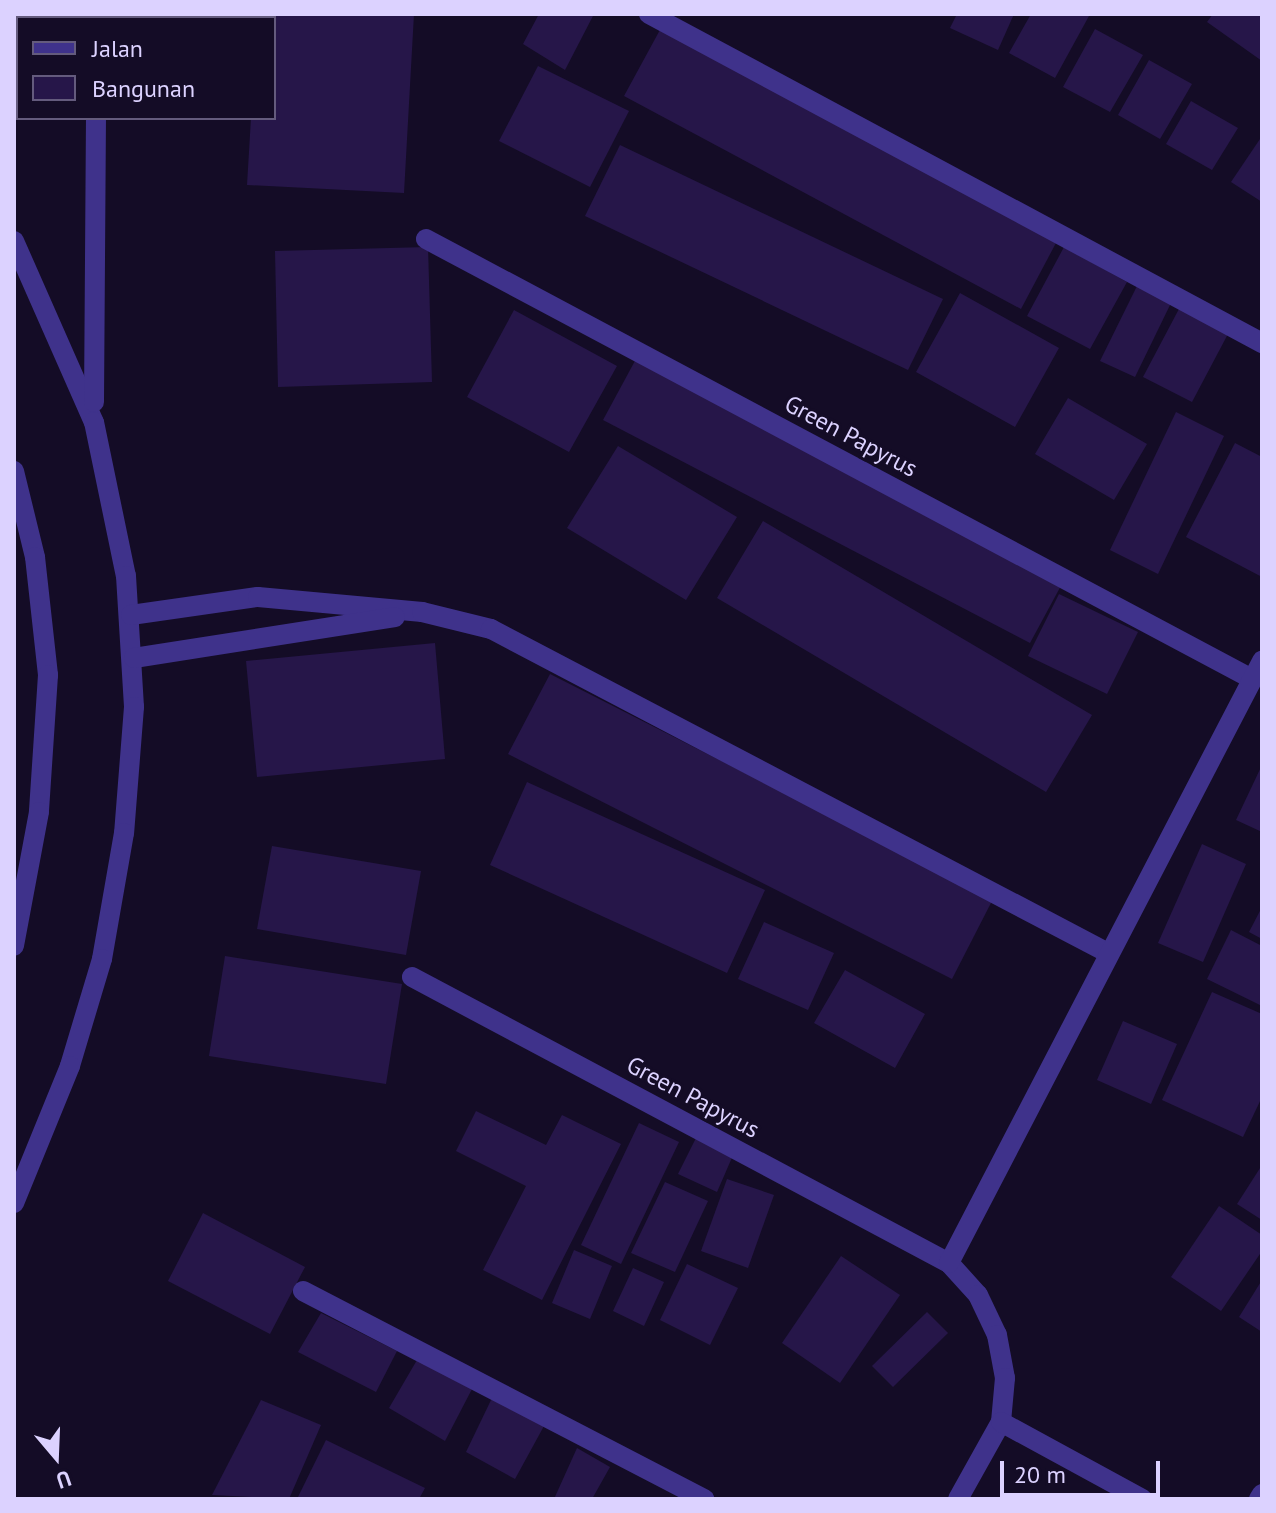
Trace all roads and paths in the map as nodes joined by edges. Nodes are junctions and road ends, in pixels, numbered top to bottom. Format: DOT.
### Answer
graph roads {
  1 [pos="649,14"];
  2 [pos="96,120"];
  3 [pos="426,239"];
  4 [pos="14,241"];
  5 [pos="1262,343"];
  6 [pos="94,422"];
  7 [pos="14,471"];
  8 [pos="422,612"];
  9 [pos="131,615"];
  10 [pos="134,658"];
  11 [pos="1257,670"];
  12 [pos="14,946"];
  13 [pos="1108,953"];
  14 [pos="412,977"];
  15 [pos="14,1203"];
  16 [pos="949,1263"];
  17 [pos="303,1291"];
  18 [pos="1001,1422"];
  19 [pos="1262,1494"];
  20 [pos="966,1497"];
  21 [pos="704,1499"];
  22 [pos="1142,1499"];
  23 [pos="1259,1499"];
  1 -- 5 [label="street"];
  2 -- 6 [label="street"];
  3 -- 11 [label="street, Green Papyrus"];
  4 -- 6 [label="street"];
  6 -- 9 [label="street"];
  7 -- 12 [label="street"];
  8 -- 9 [label="street"];
  8 -- 10 [label="street"];
  8 -- 13 [label="street"];
  9 -- 10 [label="street"];
  10 -- 15 [label="street"];
  11 -- 13 [label="street, Green Papyrus"];
  13 -- 16 [label="street, Green Papyrus"];
  14 -- 16 [label="street, Green Papyrus"];
  16 -- 18 [label="street, Green Papyrus"];
  17 -- 21 [label="street"];
  18 -- 20 [label="street, Green Papyrus"];
  18 -- 22 [label="street"];
  19 -- 23 [label="street"];
}
